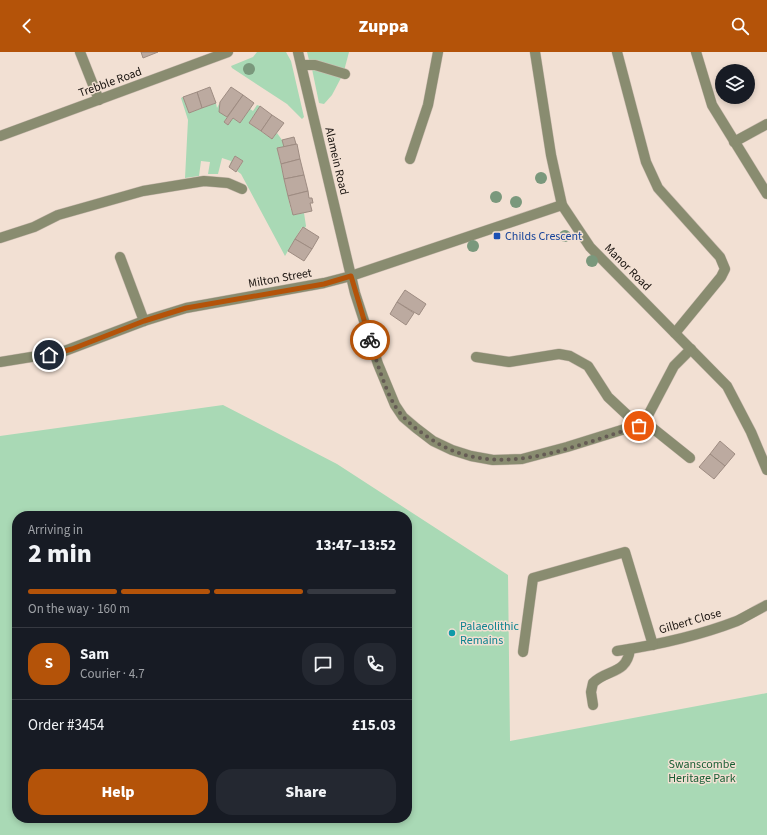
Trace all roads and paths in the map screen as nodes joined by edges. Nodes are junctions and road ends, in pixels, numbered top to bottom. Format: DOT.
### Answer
graph roads {
  1 [pos="80,52"];
  2 [pos="228,52"];
  3 [pos="298,52"];
  4 [pos="438,52"];
  5 [pos="535,52"];
  6 [pos="617,52"];
  7 [pos="696,52"];
  8 [pos="302,65"];
  9 [pos="345,74"];
  10 [pos="99,100"];
  11 [pos="767,124"];
  12 [pos="0,136"];
  13 [pos="734,142"];
  14 [pos="410,159"];
  15 [pos="242,189"];
  16 [pos="767,194"];
  17 [pos="562,205"];
  18 [pos="0,238"];
  19 [pos="120,257"];
  20 [pos="351,276"];
  21 [pos="144,321"];
  22 [pos="675,333"];
  23 [pos="691,349"];
  24 [pos="476,358"];
  25 [pos="0,362"];
  26 [pos="642,424"];
  27 [pos="690,458"];
  28 [pos="767,470"];
  29 [pos="767,605"];
  30 [pos="653,645"];
  31 [pos="630,649"];
  32 [pos="617,650"];
  33 [pos="523,652"];
  34 [pos="593,705"];
  1 -- 10 [label="street"];
  2 -- 10 [label="street, Trebble Road"];
  3 -- 8 [label="street, Alamein Road"];
  4 -- 14 [label="street"];
  5 -- 17 [label="street, Manor Road"];
  6 -- 22 [label="street"];
  7 -- 13 [label="street"];
  8 -- 9 [label="street"];
  8 -- 20 [label="street, Alamein Road"];
  10 -- 12 [label="street, Trebble Road"];
  11 -- 13 [label="street"];
  13 -- 16 [label="street"];
  15 -- 18 [label="street"];
  17 -- 20 [label="street, Milton Street"];
  17 -- 22 [label="street, Manor Road"];
  19 -- 21 [label="street"];
  20 -- 21 [label="street, Milton Street"];
  20 -- 26 [label="street"];
  21 -- 25 [label="street, Milton Street"];
  22 -- 23 [label="street, Manor Road"];
  23 -- 26 [label="street"];
  23 -- 28 [label="street, Manor Road"];
  24 -- 26 [label="street"];
  26 -- 27 [label="street"];
  29 -- 30 [label="street, Gilbert Close"];
  30 -- 31 [label="street, Gilbert Close"];
  30 -- 33 [label="street"];
  31 -- 32 [label="street, Gilbert Close"];
  31 -- 34 [label="street"];
}
